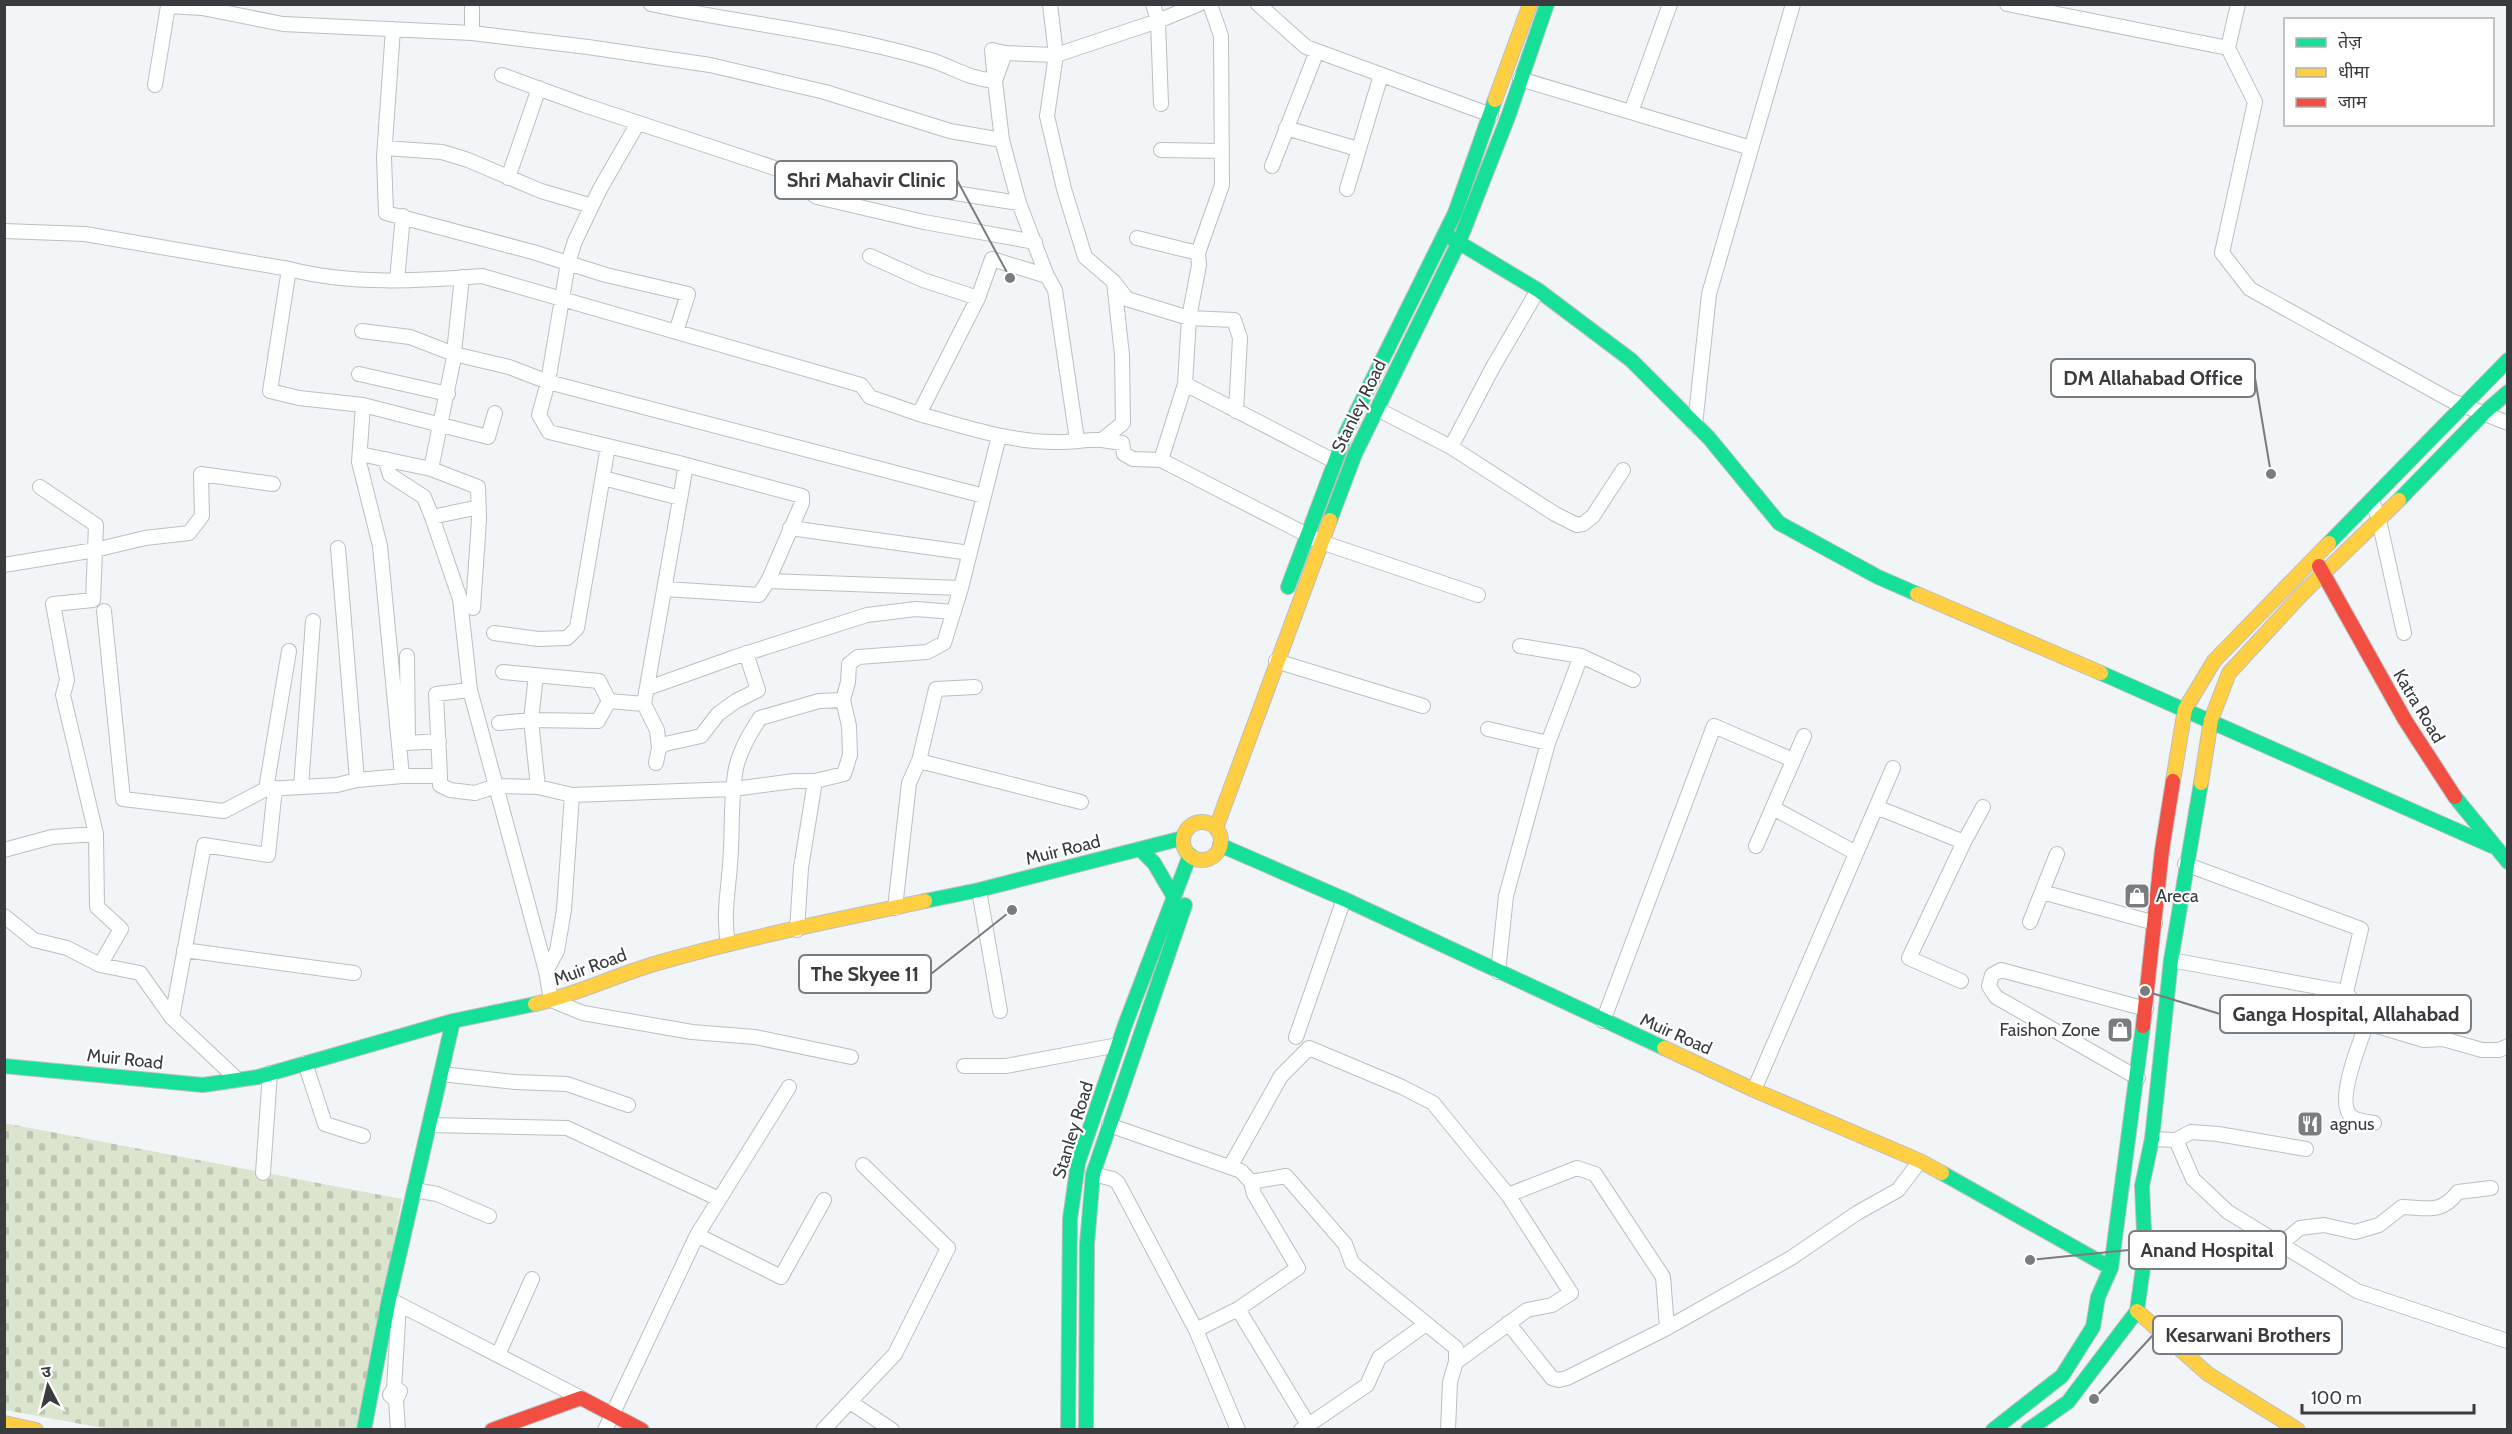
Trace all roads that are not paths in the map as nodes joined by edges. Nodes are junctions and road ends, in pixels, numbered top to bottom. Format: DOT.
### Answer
graph roads {
  1 [pos="472,4"];
  2 [pos="651,4"];
  3 [pos="1050,4"];
  4 [pos="1153,4"];
  5 [pos="1199,4"];
  6 [pos="1210,4"];
  7 [pos="1258,4"];
  8 [pos="1530,4"];
  9 [pos="1547,4"];
  10 [pos="1670,4"];
  11 [pos="1793,4"];
  12 [pos="2007,4"];
  13 [pos="2238,4"];
  14 [pos="1158,21"];
  15 [pos="393,29"];
  16 [pos="472,33"];
  17 [pos="2228,48"];
  18 [pos="1317,51"];
  19 [pos="1056,55"];
  20 [pos="502,75"];
  21 [pos="1381,75"];
  22 [pos="1520,80"];
  23 [pos="995,81"];
  24 [pos="155,85"];
  25 [pos="539,88"];
  26 [pos="1161,104"];
  27 [pos="1630,112"];
  28 [pos="1491,115"];
  29 [pos="638,123"];
  30 [pos="1286,128"];
  31 [pos="1002,140"];
  32 [pos="385,148"];
  33 [pos="1751,148"];
  34 [pos="1358,149"];
  35 [pos="1161,150"];
  36 [pos="1222,151"];
  37 [pos="1272,166"];
  38 [pos="805,175"];
  39 [pos="508,178"];
  40 [pos="1347,189"];
  41 [pos="1019,203"];
  42 [pos="592,206"];
  43 [pos="402,216"];
  44 [pos="4,231"];
  45 [pos="1445,234"];
  46 [pos="1137,238"];
  47 [pos="1035,242"];
  48 [pos="1459,242"];
  49 [pos="1198,253"];
  50 [pos="870,256"];
  51 [pos="568,263"];
  52 [pos="289,269"];
  53 [pos="1047,276"];
  54 [pos="462,277"];
  55 [pos="397,280"];
  56 [pos="1114,282"];
  57 [pos="1538,290"];
  58 [pos="978,298"];
  59 [pos="564,300"];
  60 [pos="1189,318"];
  61 [pos="362,331"];
  62 [pos="676,332"];
  63 [pos="454,354"];
  64 [pos="2508,360"];
  65 [pos="359,374"];
  66 [pos="548,382"];
  67 [pos="1185,384"];
  68 [pos="2508,392"];
  69 [pos="447,394"];
  70 [pos="363,405"];
  71 [pos="2464,406"];
  72 [pos="1377,409"];
  73 [pos="1236,411"];
  74 [pos="2484,412"];
  75 [pos="495,413"];
  76 [pos="919,414"];
  77 [pos="2508,423"];
  78 [pos="441,425"];
  79 [pos="1695,425"];
  80 [pos="999,436"];
  81 [pos="1077,440"];
  82 [pos="1102,440"];
  83 [pos="608,446"];
  84 [pos="1451,447"];
  85 [pos="360,454"];
  86 [pos="385,459"];
  87 [pos="1161,460"];
  88 [pos="1334,461"];
  89 [pos="686,465"];
  90 [pos="431,469"];
  91 [pos="1623,470"];
  92 [pos="603,478"];
  93 [pos="273,484"];
  94 [pos="40,487"];
  95 [pos="984,496"];
  96 [pos="680,498"];
  97 [pos="2372,500"];
  98 [pos="479,507"];
  99 [pos="432,517"];
  100 [pos="2379,520"];
  101 [pos="790,528"];
  102 [pos="1307,535"];
  103 [pos="1321,542"];
  104 [pos="338,548"];
  105 [pos="95,550"];
  106 [pos="970,553"];
  107 [pos="2314,559"];
  108 [pos="4,565"];
  109 [pos="2324,575"];
  110 [pos="768,581"];
  111 [pos="961,588"];
  112 [pos="665,589"];
  113 [pos="1478,595"];
  114 [pos="1283,601"];
  115 [pos="473,608"];
  116 [pos="104,611"];
  117 [pos="954,612"];
  118 [pos="313,621"];
  119 [pos="494,633"];
  120 [pos="2404,633"];
  121 [pos="1520,646"];
  122 [pos="289,651"];
  123 [pos="746,653"];
  124 [pos="407,656"];
  125 [pos="1581,656"];
  126 [pos="1276,661"];
  127 [pos="502,672"];
  128 [pos="536,675"];
  129 [pos="1633,680"];
  130 [pos="975,687"];
  131 [pos="648,688"];
  132 [pos="470,690"];
  133 [pos="843,700"];
  134 [pos="609,701"];
  135 [pos="644,704"];
  136 [pos="1423,706"];
  137 [pos="2185,708"];
  138 [pos="531,720"];
  139 [pos="2211,720"];
  140 [pos="499,723"];
  141 [pos="1488,729"];
  142 [pos="1804,736"];
  143 [pos="439,741"];
  144 [pos="1548,743"];
  145 [pos="659,748"];
  146 [pos="1793,760"];
  147 [pos="919,761"];
  148 [pos="656,763"];
  149 [pos="1223,768"];
  150 [pos="1893,768"];
  151 [pos="402,776"];
  152 [pos="440,776"];
  153 [pos="357,780"];
  154 [pos="815,781"];
  155 [pos="496,786"];
  156 [pos="301,787"];
  157 [pos="538,787"];
  158 [pos="271,789"];
  159 [pos="734,789"];
  160 [pos="572,795"];
  161 [pos="1081,802"];
  162 [pos="1773,807"];
  163 [pos="1876,807"];
  164 [pos="1983,807"];
  165 [pos="1211,825"];
  166 [pos="96,834"];
  167 [pos="1183,838"];
  168 [pos="1964,842"];
  169 [pos="1220,845"];
  170 [pos="1756,846"];
  171 [pos="2492,846"];
  172 [pos="1140,849"];
  173 [pos="4,850"];
  174 [pos="1856,853"];
  175 [pos="2057,854"];
  176 [pos="1196,857"];
  177 [pos="2508,862"];
  178 [pos="2185,864"];
  179 [pos="979,890"];
  180 [pos="2042,892"];
  181 [pos="1174,897"];
  182 [pos="1344,899"];
  183 [pos="895,908"];
  184 [pos="4,916"];
  185 [pos="2030,922"];
  186 [pos="2155,923"];
  187 [pos="797,930"];
  188 [pos="728,943"];
  189 [pos="184,950"];
  190 [pos="2171,960"];
  191 [pos="100,964"];
  192 [pos="546,970"];
  193 [pos="1498,972"];
  194 [pos="354,973"];
  195 [pos="1961,981"];
  196 [pos="2346,992"];
  197 [pos="551,1000"];
  198 [pos="2146,1009"];
  199 [pos="1000,1011"];
  200 [pos="172,1018"];
  201 [pos="453,1021"];
  202 [pos="1603,1021"];
  203 [pos="2367,1023"];
  204 [pos="1296,1037"];
  205 [pos="1118,1045"];
  206 [pos="2508,1046"];
  207 [pos="851,1057"];
  208 [pos="305,1063"];
  209 [pos="4,1066"];
  210 [pos="964,1066"];
  211 [pos="270,1073"];
  212 [pos="441,1074"];
  213 [pos="2138,1078"];
  214 [pos="238,1080"];
  215 [pos="789,1087"];
  216 [pos="1754,1090"];
  217 [pos="628,1105"];
  218 [pos="2374,1123"];
  219 [pos="429,1125"];
  220 [pos="1109,1125"];
  221 [pos="363,1136"];
  222 [pos="2152,1140"];
  223 [pos="2176,1140"];
  224 [pos="2306,1149"];
  225 [pos="1920,1161"];
  226 [pos="863,1165"];
  227 [pos="1230,1167"];
  228 [pos="263,1173"];
  229 [pos="1093,1174"];
  230 [pos="1251,1182"];
  231 [pos="2491,1188"];
  232 [pos="414,1190"];
  233 [pos="1509,1195"];
  234 [pos="719,1199"];
  235 [pos="824,1200"];
  236 [pos="489,1216"];
  237 [pos="697,1236"];
  238 [pos="2281,1244"];
  239 [pos="2113,1252"];
  240 [pos="2143,1267"];
  241 [pos="2111,1268"];
  242 [pos="532,1279"];
  243 [pos="394,1302"];
  244 [pos="1238,1309"];
  245 [pos="2096,1312"];
  246 [pos="2133,1316"];
  247 [pos="1508,1323"];
  248 [pos="1426,1324"];
  249 [pos="1667,1328"];
  250 [pos="1196,1330"];
  251 [pos="2507,1341"];
  252 [pos="498,1355"];
  253 [pos="1456,1362"];
  254 [pos="371,1391"];
  255 [pos="393,1394"];
  256 [pos="581,1398"];
  257 [pos="850,1402"];
  258 [pos="612,1414"];
  259 [pos="4,1423"];
  260 [pos="1305,1428"];
  261 [pos="36,1430"];
  262 [pos="364,1430"];
  263 [pos="398,1430"];
  264 [pos="492,1430"];
  265 [pos="604,1430"];
  266 [pos="642,1430"];
  267 [pos="823,1430"];
  268 [pos="892,1430"];
  269 [pos="1068,1430"];
  270 [pos="1086,1430"];
  271 [pos="1238,1430"];
  272 [pos="1448,1430"];
  273 [pos="1993,1430"];
  274 [pos="2028,1430"];
  275 [pos="2298,1430"];
  1 -- 16 [label="street"];
  2 -- 23 [label="street"];
  3 -- 19 [label="street"];
  4 -- 14 [label="street"];
  5 -- 14 [label="street"];
  6 -- 36 [label="street"];
  7 -- 18 [label="street"];
  8 -- 28 [label="main road, Stanley Road"];
  9 -- 22 [label="main road, Stanley Road"];
  10 -- 27 [label="street"];
  11 -- 33 [label="street"];
  12 -- 17 [label="street"];
  13 -- 17 [label="street"];
  14 -- 19 [label="street"];
  14 -- 26 [label="street"];
  15 -- 16 [label="street"];
  15 -- 24 [label="street"];
  15 -- 32 [label="street"];
  16 -- 31 [label="street"];
  17 -- 71 [label="street"];
  18 -- 21 [label="street"];
  18 -- 30 [label="street"];
  19 -- 23 [label="street"];
  19 -- 56 [label="street"];
  20 -- 25 [label="street"];
  21 -- 28 [label="street"];
  21 -- 34 [label="street"];
  22 -- 27 [label="street"];
  22 -- 48 [label="main road, Stanley Road"];
  23 -- 31 [label="street"];
  25 -- 29 [label="street"];
  25 -- 39 [label="street"];
  27 -- 33 [label="street"];
  28 -- 45 [label="main road, Stanley Road"];
  29 -- 38 [label="street"];
  29 -- 42 [label="street"];
  30 -- 34 [label="street"];
  30 -- 37 [label="street"];
  31 -- 41 [label="street"];
  32 -- 39 [label="street"];
  32 -- 43 [label="street"];
  33 -- 79 [label="street"];
  34 -- 40 [label="street"];
  35 -- 36 [label="street"];
  36 -- 49 [label="street"];
  38 -- 41 [label="street"];
  38 -- 47 [label="street"];
  39 -- 42 [label="street"];
  41 -- 47 [label="street"];
  42 -- 51 [label="street"];
  43 -- 51 [label="street"];
  43 -- 55 [label="street"];
  44 -- 52 [label="street"];
  45 -- 48 [label="main road"];
  45 -- 88 [label="main road, Stanley Road"];
  46 -- 49 [label="street"];
  47 -- 53 [label="street"];
  48 -- 57 [label="main road"];
  48 -- 72 [label="main road, Stanley Road"];
  49 -- 60 [label="street"];
  50 -- 58 [label="street"];
  51 -- 59 [label="street"];
  51 -- 62 [label="street"];
  52 -- 55 [label="street"];
  52 -- 70 [label="street"];
  53 -- 58 [label="street"];
  53 -- 81 [label="street"];
  54 -- 55 [label="street"];
  54 -- 59 [label="street"];
  54 -- 63 [label="street"];
  56 -- 60 [label="street"];
  56 -- 82 [label="street"];
  57 -- 79 [label="main road"];
  57 -- 84 [label="street"];
  58 -- 76 [label="street"];
  59 -- 62 [label="street"];
  59 -- 66 [label="street"];
  60 -- 67 [label="street"];
  60 -- 73 [label="street"];
  61 -- 63 [label="street"];
  62 -- 76 [label="street"];
  63 -- 66 [label="street"];
  63 -- 69 [label="street"];
  64 -- 71 [label="main road"];
  65 -- 69 [label="street"];
  66 -- 83 [label="street"];
  66 -- 95 [label="street"];
  67 -- 73 [label="street"];
  67 -- 87 [label="street"];
  68 -- 74 [label="main road"];
  69 -- 78 [label="street"];
  70 -- 78 [label="street"];
  70 -- 85 [label="street"];
  71 -- 74 [label="street"];
  71 -- 97 [label="main road"];
  72 -- 84 [label="street"];
  72 -- 103 [label="main road, Stanley Road"];
  73 -- 88 [label="street"];
  74 -- 77 [label="street"];
  74 -- 100 [label="main road"];
  75 -- 78 [label="street"];
  76 -- 80 [label="street"];
  78 -- 90 [label="street"];
  79 -- 137 [label="main road"];
  80 -- 81 [label="street"];
  80 -- 95 [label="street"];
  81 -- 82 [label="street"];
  82 -- 87 [label="street"];
  83 -- 89 [label="street"];
  83 -- 92 [label="street"];
  84 -- 91 [label="street"];
  85 -- 86 [label="street"];
  85 -- 151 [label="street"];
  86 -- 90 [label="street"];
  86 -- 99 [label="street"];
  87 -- 102 [label="street"];
  88 -- 102 [label="main road, Stanley Road"];
  89 -- 96 [label="street"];
  89 -- 101 [label="street"];
  90 -- 98 [label="street"];
  92 -- 96 [label="street"];
  92 -- 119 [label="street"];
  93 -- 105 [label="street"];
  94 -- 105 [label="street"];
  95 -- 106 [label="street"];
  96 -- 112 [label="street"];
  97 -- 100 [label="street"];
  97 -- 107 [label="main road"];
  98 -- 99 [label="street"];
  98 -- 115 [label="street"];
  99 -- 132 [label="street"];
  100 -- 109 [label="main road"];
  100 -- 120 [label="street"];
  101 -- 106 [label="street"];
  101 -- 110 [label="street"];
  102 -- 103 [label="street"];
  102 -- 114 [label="main road, Stanley Road"];
  103 -- 113 [label="street"];
  103 -- 126 [label="main road, Stanley Road"];
  104 -- 153 [label="street"];
  105 -- 108 [label="street"];
  105 -- 166 [label="street"];
  106 -- 111 [label="street"];
  107 -- 109 [label="main road, Katra Road"];
  107 -- 137 [label="main road"];
  109 -- 139 [label="main road"];
  109 -- 171 [label="main road, Katra Road"];
  110 -- 111 [label="street"];
  110 -- 112 [label="street"];
  111 -- 117 [label="street"];
  112 -- 131 [label="street"];
  116 -- 158 [label="street"];
  117 -- 123 [label="street"];
  117 -- 133 [label="street"];
  118 -- 156 [label="street"];
  121 -- 125 [label="street"];
  122 -- 158 [label="street"];
  123 -- 131 [label="street"];
  123 -- 145 [label="street"];
  124 -- 143 [label="street"];
  125 -- 129 [label="street"];
  125 -- 144 [label="street"];
  126 -- 136 [label="street"];
  126 -- 165 [label="main road, Stanley Road"];
  127 -- 128 [label="street"];
  128 -- 134 [label="street"];
  128 -- 138 [label="street"];
  130 -- 147 [label="street"];
  131 -- 135 [label="street"];
  132 -- 143 [label="street"];
  132 -- 155 [label="street"];
  133 -- 154 [label="street"];
  133 -- 159 [label="street"];
  134 -- 135 [label="street"];
  134 -- 138 [label="street"];
  135 -- 145 [label="street"];
  137 -- 139 [label="main road"];
  137 -- 186 [label="main road"];
  138 -- 140 [label="street"];
  138 -- 157 [label="street"];
  139 -- 171 [label="main road"];
  139 -- 178 [label="main road"];
  141 -- 144 [label="street"];
  142 -- 146 [label="street"];
  143 -- 152 [label="street"];
  144 -- 193 [label="street"];
  145 -- 148 [label="street"];
  146 -- 162 [label="street"];
  146 -- 202 [label="street"];
  147 -- 161 [label="street"];
  147 -- 183 [label="street"];
  149 -- 165 [label="main road"];
  150 -- 163 [label="street"];
  151 -- 152 [label="street"];
  151 -- 153 [label="street"];
  152 -- 155 [label="street"];
  153 -- 156 [label="street"];
  154 -- 159 [label="street"];
  154 -- 187 [label="street"];
  155 -- 157 [label="street"];
  155 -- 192 [label="street"];
  156 -- 158 [label="street"];
  157 -- 160 [label="street"];
  158 -- 189 [label="street"];
  159 -- 160 [label="street"];
  159 -- 188 [label="street"];
  160 -- 192 [label="street"];
  162 -- 170 [label="street"];
  162 -- 174 [label="street"];
  163 -- 168 [label="street"];
  163 -- 174 [label="street"];
  164 -- 168 [label="street"];
  165 -- 167 [label="main road"];
  165 -- 169 [label="main road"];
  166 -- 173 [label="street"];
  166 -- 191 [label="street"];
  167 -- 172 [label="main road, Muir Road"];
  167 -- 176 [label="main road"];
  168 -- 195 [label="street"];
  169 -- 176 [label="main road"];
  169 -- 182 [label="main road, Muir Road"];
  171 -- 177 [label="main road, Katra Road"];
  172 -- 179 [label="main road, Muir Road"];
  172 -- 181 [label="main road"];
  174 -- 216 [label="street"];
  175 -- 180 [label="street"];
  176 -- 181 [label="main road, Stanley Road"];
  176 -- 220 [label="main road, Stanley Road"];
  178 -- 190 [label="main road"];
  178 -- 196 [label="street"];
  179 -- 183 [label="main road, Muir Road"];
  179 -- 199 [label="street"];
  180 -- 185 [label="street"];
  180 -- 186 [label="street"];
  181 -- 205 [label="main road, Stanley Road"];
  182 -- 193 [label="main road, Muir Road"];
  182 -- 204 [label="street"];
  183 -- 187 [label="main road, Muir Road"];
  184 -- 191 [label="street"];
  186 -- 198 [label="main road"];
  187 -- 188 [label="main road, Muir Road"];
  188 -- 197 [label="main road, Muir Road"];
  189 -- 194 [label="street"];
  189 -- 200 [label="street"];
  190 -- 196 [label="street"];
  190 -- 222 [label="main road"];
  191 -- 200 [label="street"];
  192 -- 197 [label="street"];
  193 -- 202 [label="main road, Muir Road"];
  196 -- 203 [label="street"];
  197 -- 201 [label="main road, Muir Road"];
  197 -- 207 [label="street"];
  198 -- 213 [label="main road"];
  198 -- 213 [label="street"];
  200 -- 214 [label="street"];
  201 -- 208 [label="main road, Muir Road"];
  201 -- 212 [label="main road"];
  202 -- 216 [label="main road, Muir Road"];
  203 -- 206 [label="street"];
  203 -- 218 [label="street"];
  205 -- 210 [label="street"];
  205 -- 269 [label="main road, Stanley Road"];
  208 -- 211 [label="main road, Muir Road"];
  208 -- 221 [label="street"];
  209 -- 214 [label="main road, Muir Road"];
  211 -- 214 [label="main road, Muir Road"];
  211 -- 228 [label="street"];
  212 -- 217 [label="street"];
  212 -- 219 [label="main road"];
  213 -- 239 [label="main road"];
  215 -- 234 [label="street"];
  216 -- 225 [label="main road, Muir Road"];
  219 -- 232 [label="main road"];
  219 -- 234 [label="street"];
  220 -- 227 [label="street"];
  220 -- 229 [label="main road, Stanley Road"];
  222 -- 223 [label="street"];
  222 -- 240 [label="main road"];
  223 -- 224 [label="street"];
  223 -- 238 [label="street"];
  225 -- 241 [label="main road, Muir Road"];
  225 -- 249 [label="street"];
  226 -- 257 [label="street"];
  227 -- 230 [label="street"];
  227 -- 233 [label="street"];
  229 -- 250 [label="street"];
  229 -- 270 [label="main road, Stanley Road"];
  230 -- 244 [label="street"];
  230 -- 248 [label="street"];
  231 -- 238 [label="street"];
  232 -- 236 [label="street"];
  232 -- 243 [label="main road"];
  233 -- 247 [label="street"];
  233 -- 249 [label="street"];
  234 -- 237 [label="street"];
  235 -- 237 [label="street"];
  237 -- 258 [label="street"];
  238 -- 251 [label="street"];
  239 -- 240 [label="main road"];
  239 -- 241 [label="main road"];
  240 -- 246 [label="main road"];
  241 -- 245 [label="main road"];
  242 -- 252 [label="street"];
  243 -- 252 [label="street"];
  243 -- 254 [label="main road"];
  243 -- 255 [label="street"];
  244 -- 250 [label="street"];
  244 -- 260 [label="street"];
  245 -- 246 [label="main road"];
  245 -- 273 [label="main road"];
  246 -- 274 [label="main road"];
  246 -- 275 [label="main road"];
  247 -- 249 [label="street"];
  247 -- 253 [label="street"];
  248 -- 253 [label="street"];
  248 -- 260 [label="street"];
  250 -- 271 [label="street"];
  252 -- 256 [label="street"];
  253 -- 272 [label="street"];
  254 -- 255 [label="street"];
  254 -- 262 [label="main road"];
  255 -- 263 [label="street"];
  256 -- 258 [label="main road"];
  256 -- 264 [label="main road"];
  257 -- 267 [label="street"];
  257 -- 268 [label="street"];
  258 -- 265 [label="street"];
  258 -- 266 [label="main road"];
  259 -- 261 [label="main road"];
}
